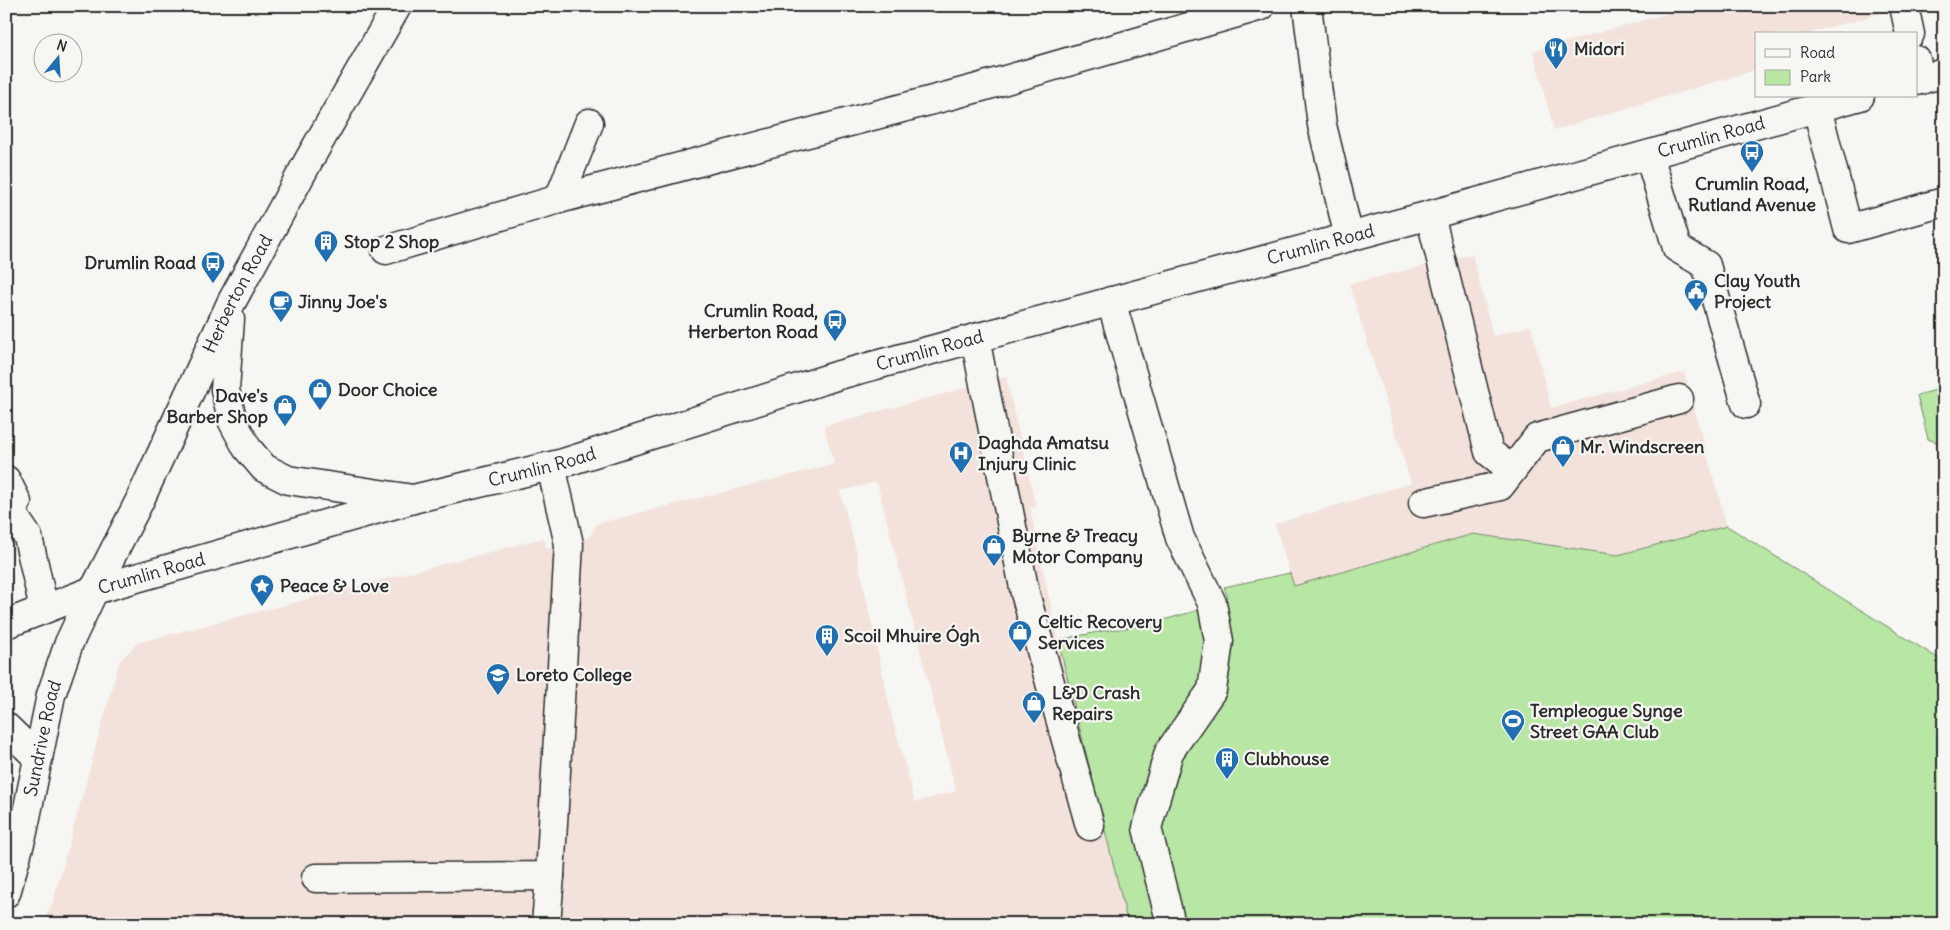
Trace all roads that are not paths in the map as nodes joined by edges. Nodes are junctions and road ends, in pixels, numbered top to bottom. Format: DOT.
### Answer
graph roads {
  1 [pos="397,6"];
  2 [pos="1260,6"];
  3 [pos="1308,6"];
  4 [pos="1904,6"];
  5 [pos="1910,32"];
  6 [pos="1853,98"];
  7 [pos="1818,108"];
  8 [pos="588,123"];
  9 [pos="1648,155"];
  10 [pos="559,199"];
  11 [pos="1944,202"];
  12 [pos="1430,216"];
  13 [pos="1349,237"];
  14 [pos="386,250"];
  15 [pos="1111,301"];
  16 [pos="231,303"];
  17 [pos="975,338"];
  18 [pos="1679,400"];
  19 [pos="1746,404"];
  20 [pos="551,466"];
  21 [pos="1512,470"];
  22 [pos="6,480"];
  23 [pos="413,499"];
  24 [pos="1423,503"];
  25 [pos="7,507"];
  26 [pos="94,590"];
  27 [pos="44,609"];
  28 [pos="6,624"];
  29 [pos="6,727"];
  30 [pos="38,758"];
  31 [pos="1090,826"];
  32 [pos="550,876"];
  33 [pos="316,878"];
  34 [pos="6,893"];
  35 [pos="546,924"];
  36 [pos="1171,924"];
  1 -- 16 [label="main road, Herberton Road"];
  2 -- 10 [label="main road"];
  3 -- 13 [label="main road"];
  4 -- 5 [label="main road"];
  6 -- 7 [label="main road, Crumlin Road"];
  7 -- 9 [label="main road, Crumlin Road"];
  7 -- 11 [label="main road"];
  8 -- 10 [label="main road"];
  9 -- 12 [label="main road, Crumlin Road"];
  9 -- 19 [label="main road"];
  10 -- 14 [label="main road"];
  12 -- 13 [label="main road, Crumlin Road"];
  12 -- 21 [label="main road"];
  13 -- 15 [label="main road, Crumlin Road"];
  15 -- 17 [label="main road, Crumlin Road"];
  15 -- 36 [label="main road"];
  16 -- 23 [label="main road"];
  16 -- 26 [label="main road, Herberton Road"];
  17 -- 20 [label="main road, Crumlin Road"];
  17 -- 31 [label="main road"];
  18 -- 21 [label="main road"];
  20 -- 23 [label="main road, Crumlin Road"];
  20 -- 32 [label="main road"];
  21 -- 24 [label="main road"];
  22 -- 25 [label="main road"];
  23 -- 26 [label="main road, Crumlin Road"];
  25 -- 27 [label="main road"];
  26 -- 27 [label="main road, Crumlin Road"];
  26 -- 30 [label="main road, Sundrive Road"];
  27 -- 28 [label="main road, Crumlin Road"];
  29 -- 30 [label="main road"];
  30 -- 34 [label="main road, Sundrive Road"];
  32 -- 33 [label="main road"];
  32 -- 35 [label="main road"];
}
